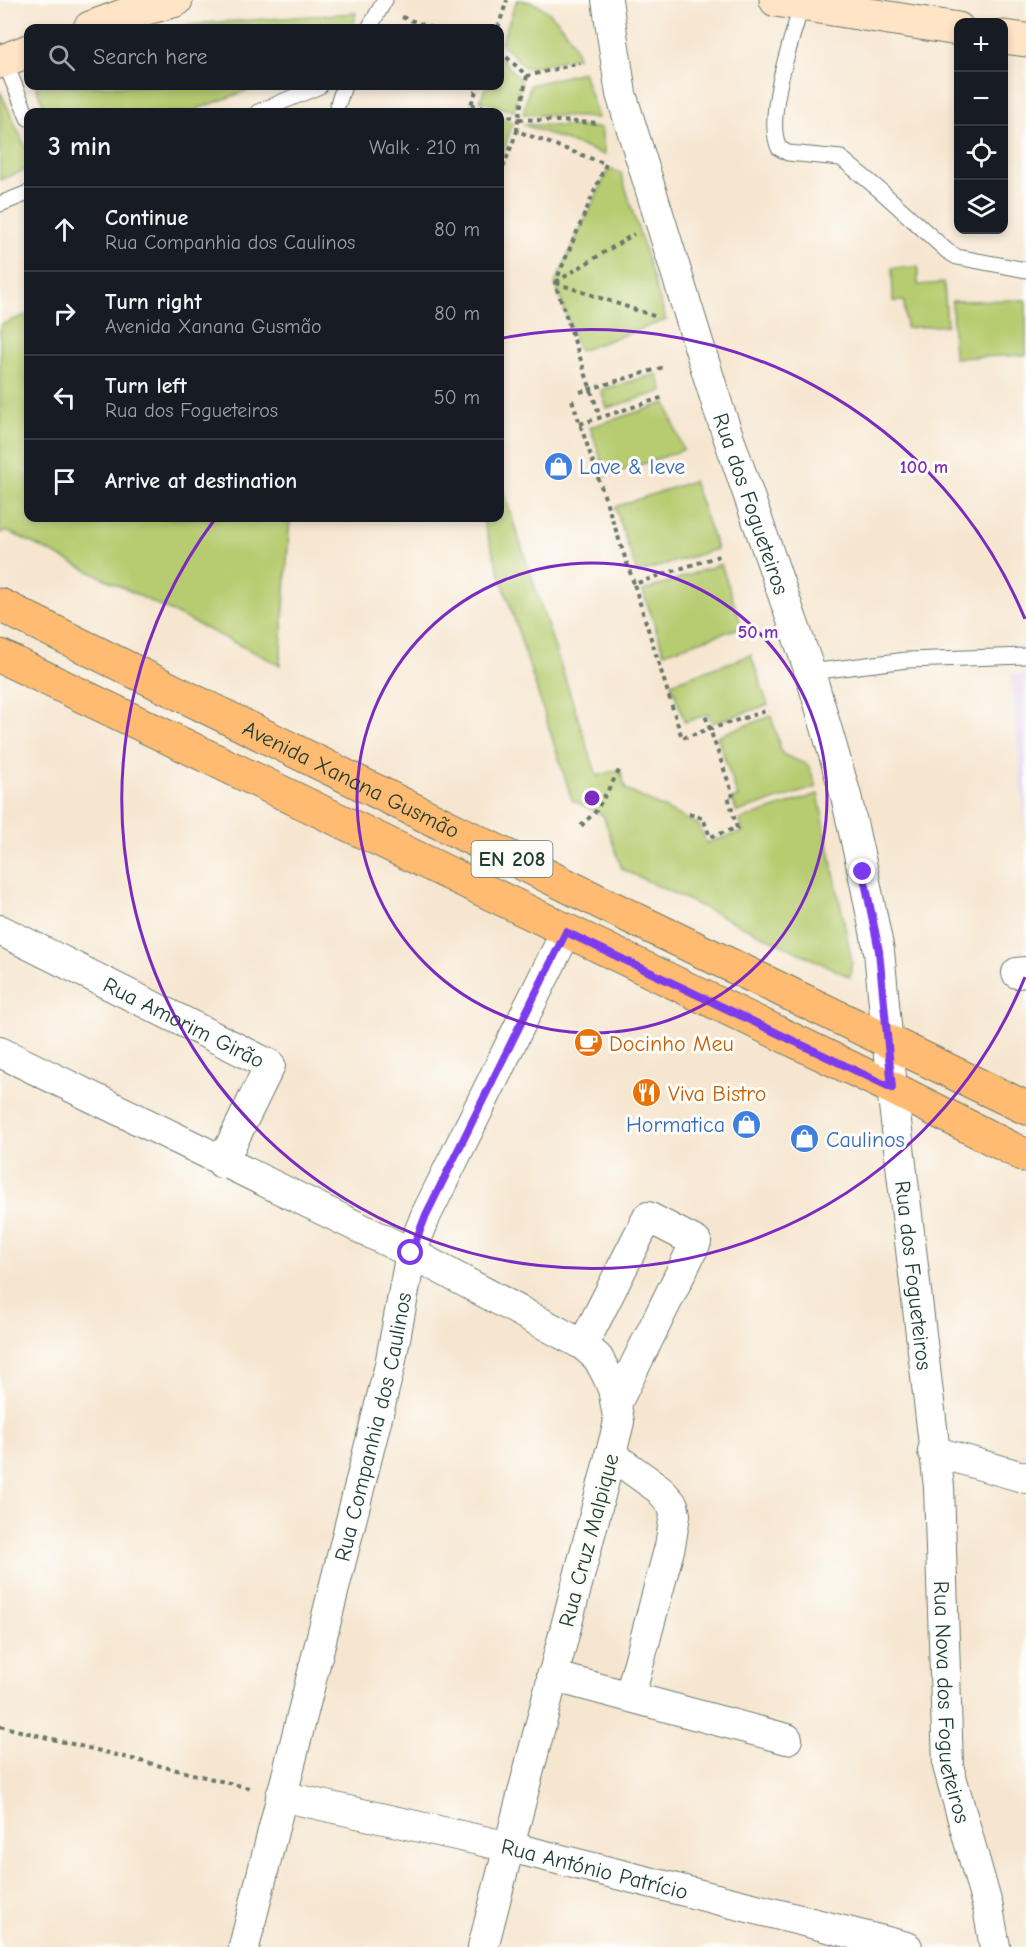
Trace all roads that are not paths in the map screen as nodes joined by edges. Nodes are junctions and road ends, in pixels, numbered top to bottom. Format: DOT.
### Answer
graph roads {
  1 [pos="176,0"];
  2 [pos="385,0"];
  3 [pos="606,0"];
  4 [pos="789,2"];
  5 [pos="101,24"];
  6 [pos="371,24"];
  7 [pos="954,29"];
  8 [pos="1008,38"];
  9 [pos="1026,40"];
  10 [pos="11,58"];
  11 [pos="310,90"];
  12 [pos="343,90"];
  13 [pos="338,104"];
  14 [pos="25,108"];
  15 [pos="268,108"];
  16 [pos="24,195"];
  17 [pos="0,204"];
  18 [pos="1026,270"];
  19 [pos="0,605"];
  20 [pos="0,656"];
  21 [pos="1026,656"];
  22 [pos="810,672"];
  23 [pos="0,930"];
  24 [pos="566,932"];
  25 [pos="887,1040"];
  26 [pos="0,1052"];
  27 [pos="892,1088"];
  28 [pos="1026,1108"];
  29 [pos="1026,1156"];
  30 [pos="222,1163"];
  31 [pos="411,1253"];
  32 [pos="583,1345"];
  33 [pos="616,1404"];
  34 [pos="933,1451"];
  35 [pos="610,1454"];
  36 [pos="1026,1478"];
  37 [pos="552,1676"];
  38 [pos="630,1696"];
  39 [pos="787,1739"];
  40 [pos="280,1796"];
  41 [pos="510,1847"];
  42 [pos="244,1947"];
  43 [pos="483,1947"];
  44 [pos="907,1947"];
  45 [pos="995,1947"];
  1 -- 5 [label="main road"];
  2 -- 6 [label="lane"];
  3 -- 22 [label="street, Rua dos Fogueteiros"];
  4 -- 7 [label="main road"];
  4 -- 18 [label="lane"];
  8 -- 9 [label="main road"];
  10 -- 14 [label="lane"];
  11 -- 15 [label="lane"];
  12 -- 13 [label="lane"];
  16 -- 17 [label="lane"];
  19 -- 25 [label="main road, Avenida Xanana Gusmão / EN 208"];
  20 -- 24 [label="main road, Avenida Xanana Gusmão / EN 208"];
  21 -- 22 [label="lane"];
  22 -- 25 [label="street, Rua dos Fogueteiros"];
  23 -- 30 [label="street, Rua Amorim Girão"];
  24 -- 27 [label="main road, Avenida Xanana Gusmão / EN 208"];
  24 -- 31 [label="street, Rua Companhia dos Caulinos"];
  25 -- 27 [label="street, Rua dos Fogueteiros"];
  25 -- 28 [label="main road, Avenida Xanana Gusmão / EN 208"];
  26 -- 30 [label="street"];
  27 -- 29 [label="main road, Avenida Xanana Gusmão / EN 208"];
  27 -- 34 [label="street, Rua dos Fogueteiros"];
  30 -- 31 [label="street"];
  31 -- 32 [label="street, Rua Cruz Malpique"];
  31 -- 40 [label="street, Rua Companhia dos Caulinos"];
  32 -- 33 [label="street, Rua Cruz Malpique"];
  32 -- 33 [label="street, Rua Cruz Malpique"];
  33 -- 35 [label="street, Rua Cruz Malpique"];
  34 -- 36 [label="street"];
  34 -- 45 [label="street, Rua Nova dos Fogueteiros"];
  35 -- 37 [label="street, Rua Cruz Malpique"];
  35 -- 38 [label="street"];
  37 -- 38 [label="street"];
  37 -- 41 [label="street, Rua Cruz Malpique"];
  38 -- 39 [label="street"];
  40 -- 41 [label="street, Rua António Patrício"];
  40 -- 42 [label="street, Rua Companhia dos Caulinos"];
  41 -- 43 [label="street, Rua Cruz Malpique"];
  41 -- 44 [label="street, Rua António Patrício"];
}
